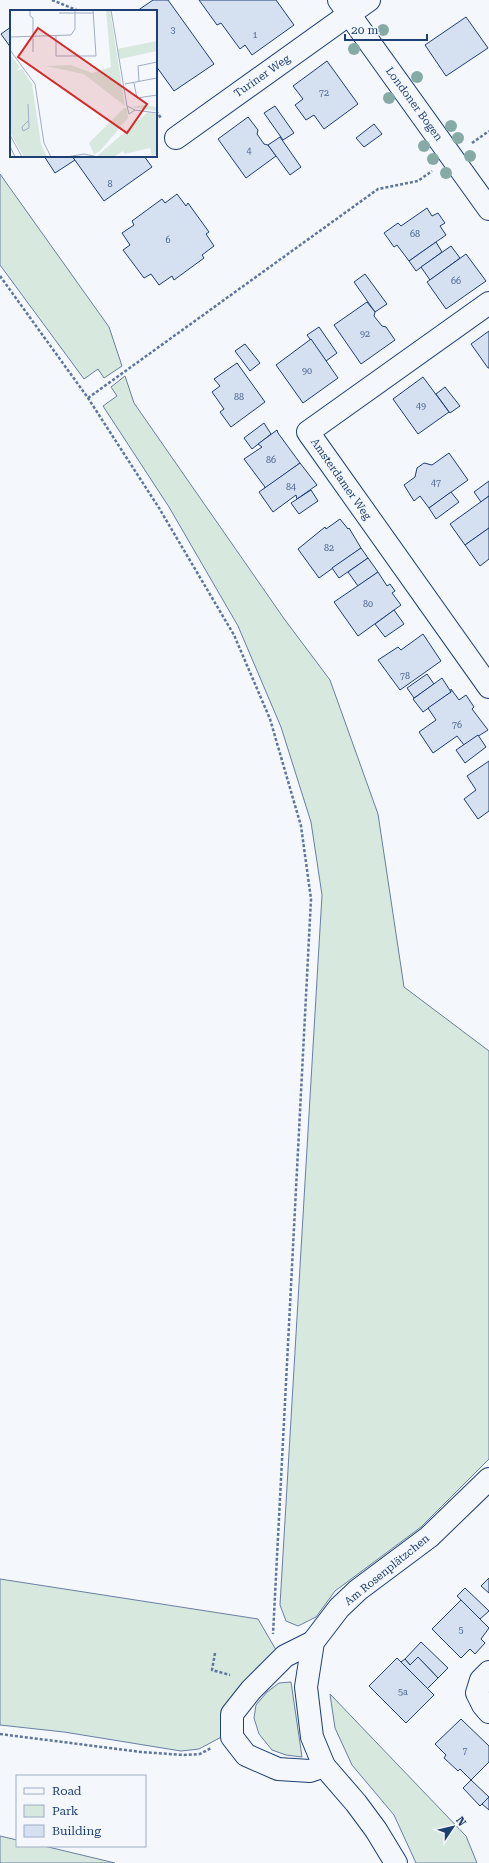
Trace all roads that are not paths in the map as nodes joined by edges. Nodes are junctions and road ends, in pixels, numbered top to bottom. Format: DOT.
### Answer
graph roads {
  1 [pos="369,0"];
  2 [pos="344,7"];
  3 [pos="176,138"];
  4 [pos="489,209"];
  5 [pos="489,303"];
  6 [pos="489,687"];
  7 [pos="489,1479"];
  8 [pos="313,1642"];
  9 [pos="489,1672"];
  10 [pos="489,1712"];
  11 [pos="324,1766"];
  12 [pos="396,1863"];
  1 -- 2 [label="street, Turiner Weg"];
  2 -- 3 [label="street, Turiner Weg"];
  2 -- 4 [label="street, Londoner Bogen"];
  5 -- 6 [label="street, Amsterdamer Weg"];
  7 -- 8 [label="street, Am Rosenplätzchen"];
  8 -- 11 [label="street, Am Rosenplätzchen"];
  8 -- 11 [label="street"];
  9 -- 10 [label="street"];
  11 -- 12 [label="street, Am Rosenplätzchen"];
}
